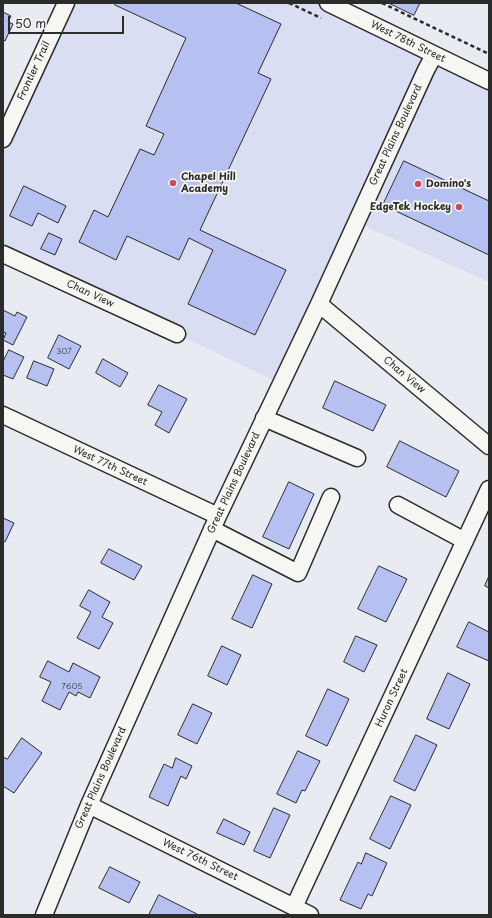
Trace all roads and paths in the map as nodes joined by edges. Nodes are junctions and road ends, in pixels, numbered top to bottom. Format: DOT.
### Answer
graph roads {
  1 [pos="66,3"];
  2 [pos="328,3"];
  3 [pos="382,3"];
  4 [pos="489,54"];
  5 [pos="434,55"];
  6 [pos="489,81"];
  7 [pos="4,133"];
  8 [pos="3,254"];
  9 [pos="319,304"];
  10 [pos="177,334"];
  11 [pos="3,415"];
  12 [pos="264,418"];
  13 [pos="489,446"];
  14 [pos="357,458"];
  15 [pos="489,488"];
  16 [pos="332,497"];
  17 [pos="398,505"];
  18 [pos="483,518"];
  19 [pos="215,523"];
  20 [pos="464,541"];
  21 [pos="89,805"];
  22 [pos="294,907"];
  23 [pos="44,915"];
  24 [pos="310,915"];
  1 -- 7 [label="street, Frontier Trail"];
  2 -- 5 [label="street, West 78th Street"];
  3 -- 4 [label="path"];
  5 -- 6 [label="street, West 78th Street"];
  5 -- 9 [label="street, Great Plains Boulevard"];
  8 -- 10 [label="street, Chan View"];
  9 -- 12 [label="street, Great Plains Boulevard"];
  9 -- 13 [label="street, Chan View"];
  11 -- 19 [label="street, West 77th Street"];
  12 -- 14 [label="street"];
  12 -- 19 [label="street, Great Plains Boulevard"];
  15 -- 18 [label="street, Huron Street"];
  16 -- 19 [label="street, West 77th Street"];
  17 -- 20 [label="street"];
  18 -- 20 [label="street, Huron Street"];
  19 -- 21 [label="street, Great Plains Boulevard"];
  20 -- 22 [label="street, Huron Street"];
  21 -- 22 [label="street, West 76th Street"];
  21 -- 23 [label="street, Great Plains Boulevard"];
  22 -- 24 [label="street, West 76th Street"];
}
